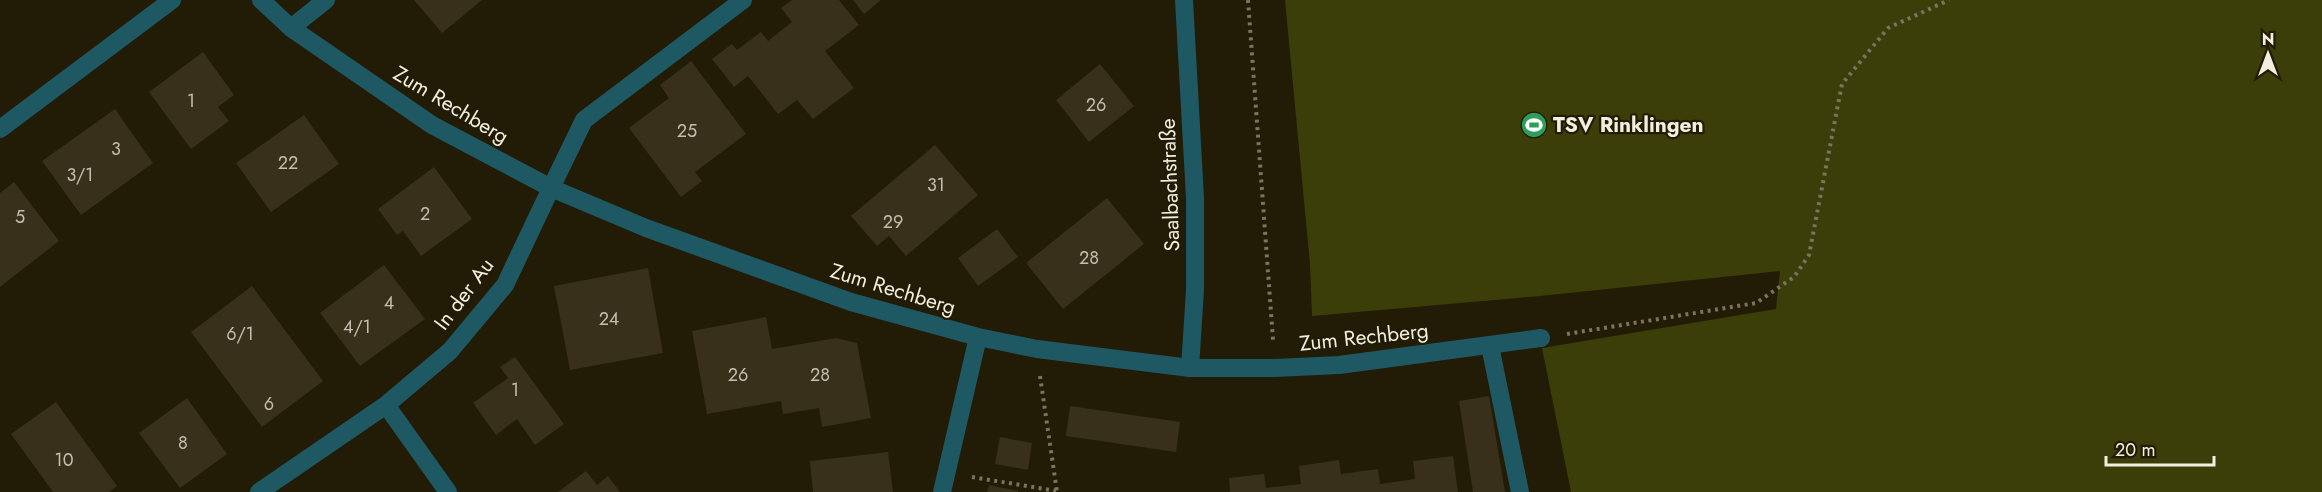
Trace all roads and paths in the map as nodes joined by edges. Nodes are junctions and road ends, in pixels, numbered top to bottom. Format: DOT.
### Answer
graph roads {
  1 [pos="172,0"];
  2 [pos="261,0"];
  3 [pos="326,0"];
  4 [pos="743,0"];
  5 [pos="1184,0"];
  6 [pos="1248,0"];
  7 [pos="1949,0"];
  8 [pos="291,28"];
  9 [pos="0,129"];
  10 [pos="551,188"];
  11 [pos="978,337"];
  12 [pos="1541,338"];
  13 [pos="1490,346"];
  14 [pos="1037,348"];
  15 [pos="1190,368"];
  16 [pos="1275,368"];
  17 [pos="386,405"];
  18 [pos="946,473"];
  19 [pos="1057,491"];
  20 [pos="260,492"];
  21 [pos="448,492"];
  22 [pos="942,492"];
  23 [pos="1520,492"];
  1 -- 9 [label="street"];
  2 -- 8 [label="street, Zum Rechberg"];
  3 -- 8 [label="street"];
  4 -- 10 [label="street, In der Au"];
  5 -- 15 [label="street, Saalbachstraße"];
  6 -- 16 [label="path"];
  7 -- 12 [label="path"];
  8 -- 10 [label="street, Zum Rechberg"];
  10 -- 11 [label="street, Zum Rechberg"];
  10 -- 17 [label="street, In der Au"];
  11 -- 14 [label="street, Zum Rechberg"];
  11 -- 18 [label="street"];
  12 -- 13 [label="street, Zum Rechberg"];
  13 -- 16 [label="street, Zum Rechberg"];
  13 -- 23 [label="street"];
  14 -- 15 [label="street, Zum Rechberg"];
  14 -- 19 [label="path"];
  15 -- 16 [label="street, Zum Rechberg"];
  17 -- 20 [label="street, In der Au"];
  17 -- 21 [label="street"];
  18 -- 19 [label="path"];
  18 -- 22 [label="street"];
}
